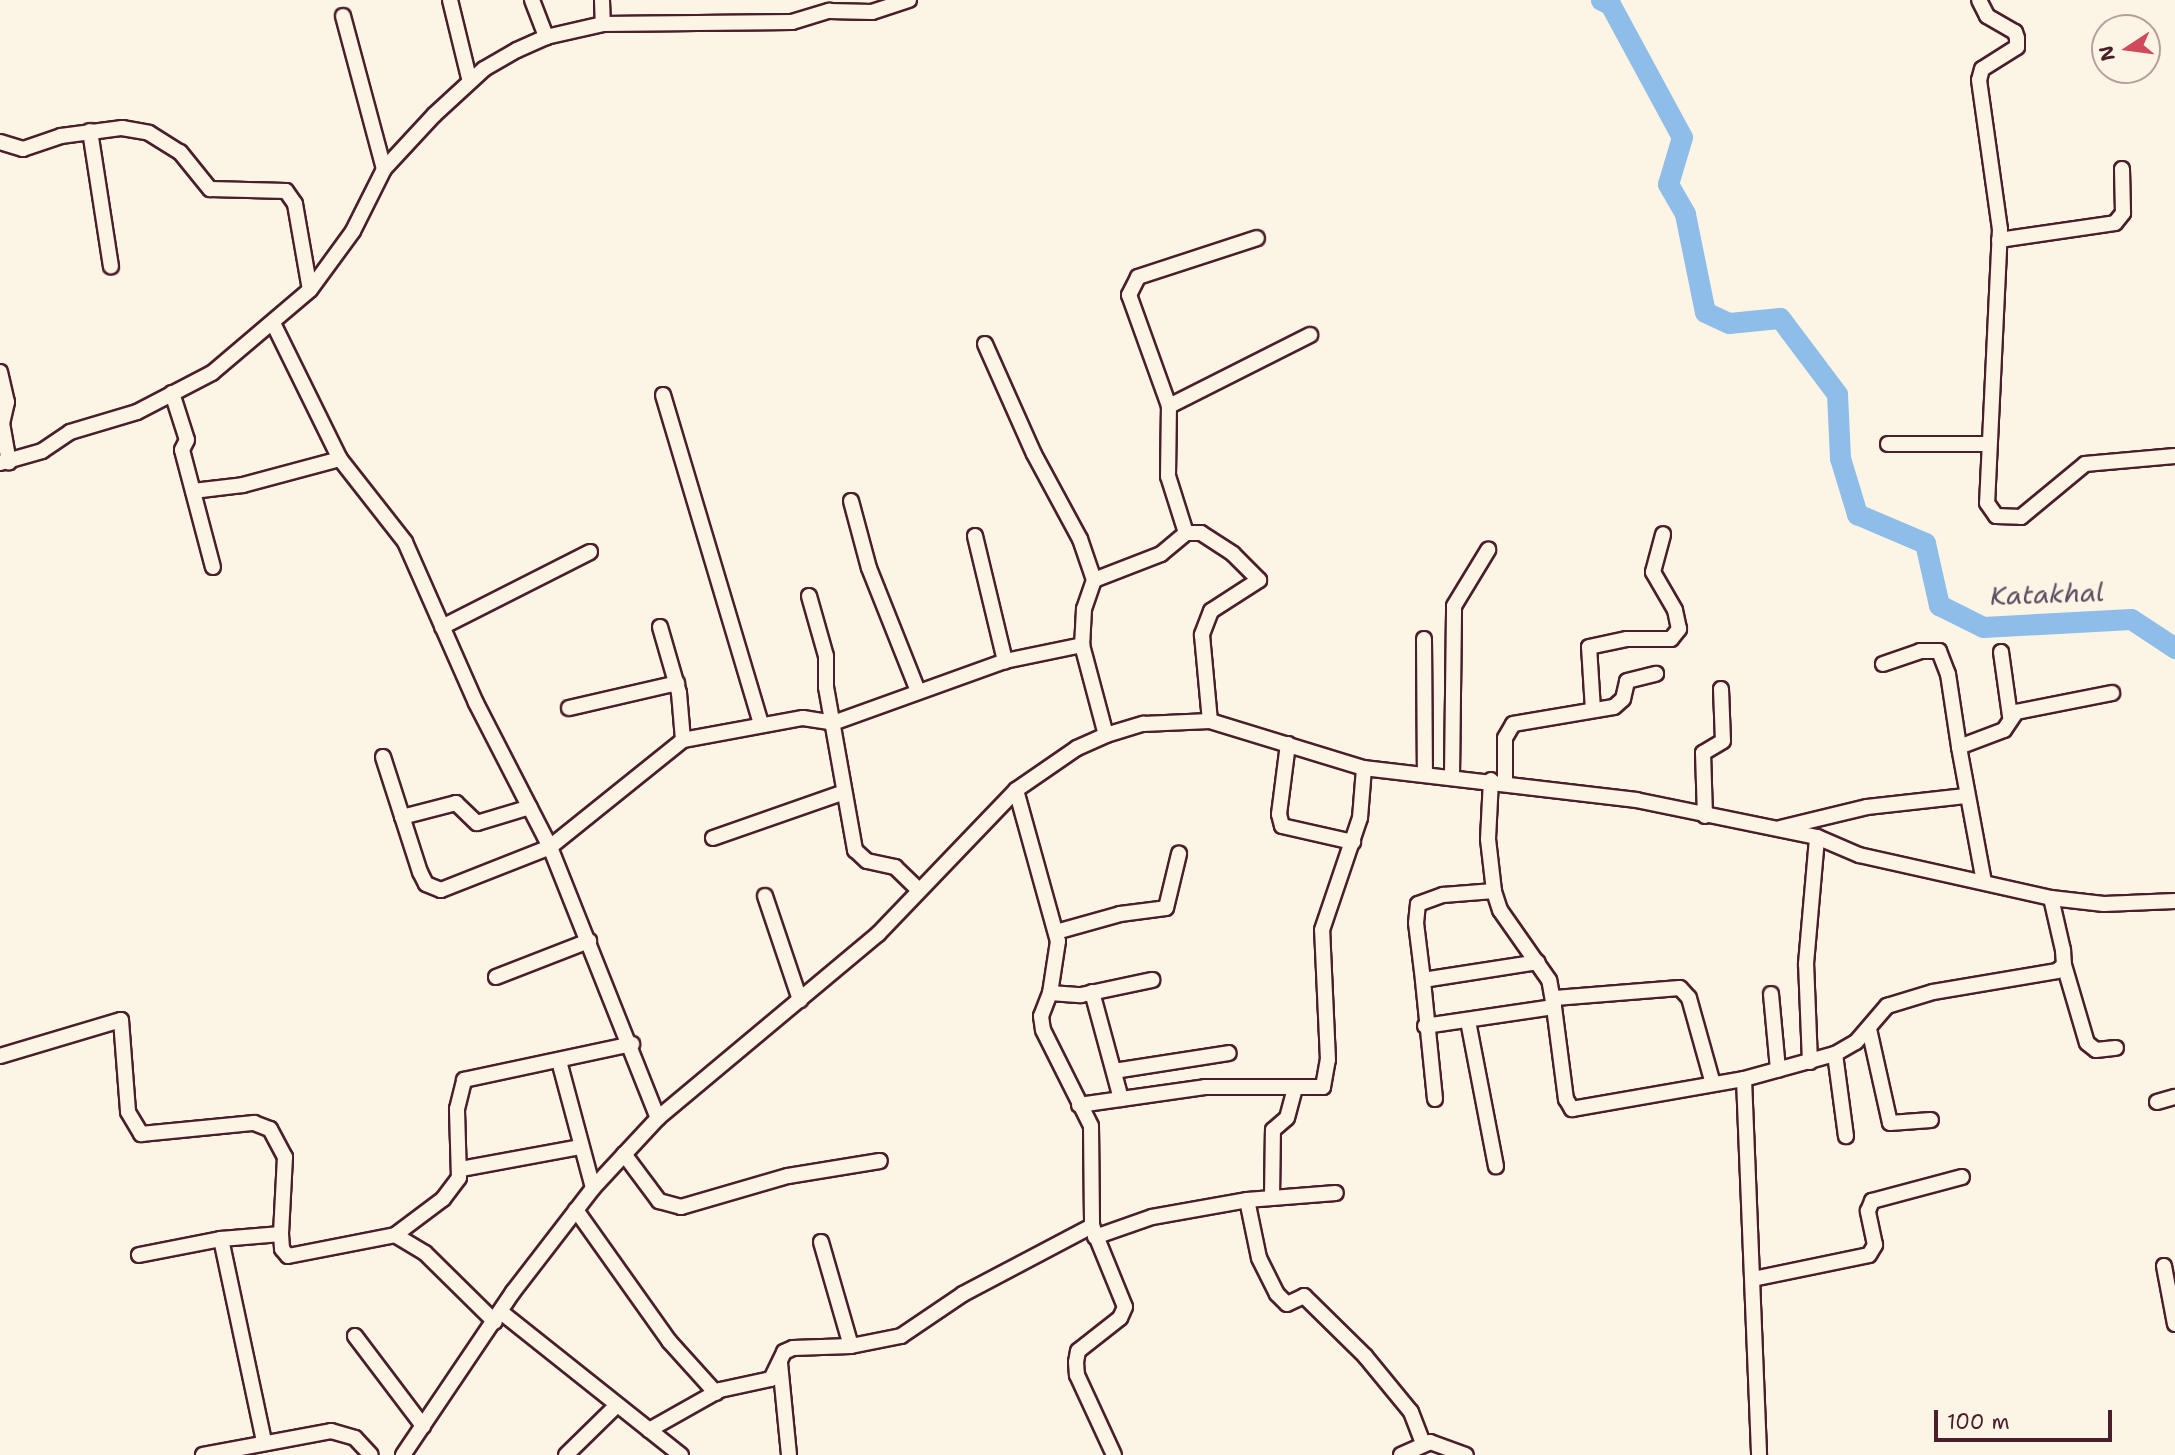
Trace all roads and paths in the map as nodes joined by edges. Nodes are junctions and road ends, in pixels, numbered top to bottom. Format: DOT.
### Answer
graph roads {
  1 [pos="450,0"];
  2 [pos="532,0"];
  3 [pos="602,0"];
  4 [pos="909,0"];
  5 [pos="1979,0"];
  6 [pos="343,16"];
  7 [pos="603,24"];
  8 [pos="545,37"];
  9 [pos="470,82"];
  10 [pos="90,131"];
  11 [pos="0,142"];
  12 [pos="384,169"];
  13 [pos="2122,169"];
  14 [pos="1257,238"];
  15 [pos="1999,240"];
  16 [pos="111,266"];
  17 [pos="310,290"];
  18 [pos="273,323"];
  19 [pos="1310,335"];
  20 [pos="985,344"];
  21 [pos="0,372"];
  22 [pos="172,393"];
  23 [pos="663,395"];
  24 [pos="1169,406"];
  25 [pos="1888,444"];
  26 [pos="1987,444"];
  27 [pos="2175,456"];
  28 [pos="340,459"];
  29 [pos="5,463"];
  30 [pos="193,491"];
  31 [pos="851,501"];
  32 [pos="1186,533"];
  33 [pos="1663,534"];
  34 [pos="975,537"];
  35 [pos="1488,550"];
  36 [pos="590,552"];
  37 [pos="213,567"];
  38 [pos="1094,580"];
  39 [pos="809,596"];
  40 [pos="442,627"];
  41 [pos="660,627"];
  42 [pos="1424,639"];
  43 [pos="1082,645"];
  44 [pos="2001,652"];
  45 [pos="1004,661"];
  46 [pos="1883,664"];
  47 [pos="1656,674"];
  48 [pos="677,683"];
  49 [pos="1721,689"];
  50 [pos="918,691"];
  51 [pos="2112,693"];
  52 [pos="569,708"];
  53 [pos="1592,710"];
  54 [pos="2010,716"];
  55 [pos="1210,721"];
  56 [pos="761,723"];
  57 [pos="833,723"];
  58 [pos="1106,735"];
  59 [pos="683,740"];
  60 [pos="1288,744"];
  61 [pos="1959,747"];
  62 [pos="383,757"];
  63 [pos="1364,768"];
  64 [pos="1425,774"];
  65 [pos="1451,776"];
  66 [pos="1498,781"];
  67 [pos="1016,790"];
  68 [pos="844,792"];
  69 [pos="1965,796"];
  70 [pos="530,807"];
  71 [pos="1705,816"];
  72 [pos="402,817"];
  73 [pos="1777,829"];
  74 [pos="1817,836"];
  75 [pos="713,838"];
  76 [pos="1353,842"];
  77 [pos="550,847"];
  78 [pos="1179,854"];
  79 [pos="1984,882"];
  80 [pos="917,888"];
  81 [pos="1494,891"];
  82 [pos="765,896"];
  83 [pos="2051,898"];
  84 [pos="2175,901"];
  85 [pos="1056,932"];
  86 [pos="589,942"];
  87 [pos="1538,962"];
  88 [pos="2064,965"];
  89 [pos="496,977"];
  90 [pos="1152,980"];
  91 [pos="1423,980"];
  92 [pos="1093,992"];
  93 [pos="1050,993"];
  94 [pos="1771,994"];
  95 [pos="800,1000"];
  96 [pos="1554,1002"];
  97 [pos="1468,1021"];
  98 [pos="1426,1026"];
  99 [pos="1869,1029"];
  100 [pos="632,1044"];
  101 [pos="2116,1048"];
  102 [pos="1229,1053"];
  103 [pos="1835,1054"];
  104 [pos="0,1056"];
  105 [pos="559,1061"];
  106 [pos="1810,1062"];
  107 [pos="1778,1070"];
  108 [pos="1114,1071"];
  109 [pos="1744,1079"];
  110 [pos="1713,1084"];
  111 [pos="1295,1089"];
  112 [pos="2175,1097"];
  113 [pos="1121,1099"];
  114 [pos="1435,1099"];
  115 [pos="2157,1102"];
  116 [pos="1079,1105"];
  117 [pos="658,1118"];
  118 [pos="1931,1120"];
  119 [pos="1846,1136"];
  120 [pos="581,1147"];
  121 [pos="624,1154"];
  122 [pos="880,1161"];
  123 [pos="1496,1166"];
  124 [pos="461,1169"];
  125 [pos="1962,1177"];
  126 [pos="593,1188"];
  127 [pos="1336,1193"];
  128 [pos="1272,1198"];
  129 [pos="1247,1200"];
  130 [pos="576,1210"];
  131 [pos="1094,1231"];
  132 [pos="281,1234"];
  133 [pos="395,1235"];
  134 [pos="221,1239"];
  135 [pos="821,1242"];
  136 [pos="139,1255"];
  137 [pos="2164,1266"];
  138 [pos="1754,1279"];
  139 [pos="498,1317"];
  140 [pos="2175,1324"];
  141 [pos="355,1336"];
  142 [pos="851,1346"];
  143 [pos="780,1362"];
  144 [pos="716,1393"];
  145 [pos="615,1407"];
  146 [pos="423,1426"];
  147 [pos="649,1430"];
  148 [pos="264,1441"];
  149 [pos="1423,1443"];
  150 [pos="203,1455"];
  151 [pos="371,1455"];
  152 [pos="403,1455"];
  153 [pos="566,1455"];
  154 [pos="681,1455"];
  155 [pos="789,1455"];
  156 [pos="1114,1455"];
  157 [pos="1401,1455"];
  158 [pos="1466,1455"];
  159 [pos="1759,1455"];
  1 -- 9 [label="street"];
  2 -- 8 [label="street"];
  3 -- 7 [label="street"];
  4 -- 7 [label="street"];
  5 -- 15 [label="street"];
  6 -- 12 [label="street"];
  7 -- 8 [label="street"];
  8 -- 9 [label="street"];
  9 -- 12 [label="street"];
  10 -- 11 [label="street"];
  10 -- 16 [label="street"];
  10 -- 17 [label="street"];
  12 -- 17 [label="street"];
  13 -- 15 [label="street"];
  14 -- 24 [label="street"];
  15 -- 26 [label="street"];
  17 -- 18 [label="street"];
  18 -- 22 [label="street"];
  18 -- 28 [label="street"];
  19 -- 24 [label="street"];
  20 -- 38 [label="street"];
  21 -- 29 [label="street"];
  22 -- 29 [label="street"];
  22 -- 30 [label="street"];
  23 -- 56 [label="street"];
  24 -- 32 [label="street"];
  25 -- 26 [label="street"];
  26 -- 27 [label="street"];
  28 -- 30 [label="street"];
  28 -- 40 [label="street"];
  30 -- 37 [label="street"];
  31 -- 50 [label="street"];
  32 -- 38 [label="street"];
  32 -- 55 [label="street"];
  33 -- 53 [label="street"];
  34 -- 45 [label="street"];
  35 -- 65 [label="street"];
  36 -- 40 [label="street"];
  38 -- 43 [label="street"];
  39 -- 57 [label="street"];
  40 -- 70 [label="street"];
  41 -- 48 [label="street"];
  42 -- 64 [label="street"];
  43 -- 45 [label="street"];
  43 -- 58 [label="street"];
  44 -- 54 [label="street"];
  45 -- 50 [label="street"];
  46 -- 61 [label="street"];
  47 -- 53 [label="street"];
  48 -- 52 [label="street"];
  48 -- 59 [label="street"];
  49 -- 71 [label="street"];
  50 -- 57 [label="street"];
  51 -- 54 [label="street"];
  53 -- 66 [label="street"];
  54 -- 61 [label="street"];
  55 -- 58 [label="street"];
  55 -- 60 [label="street"];
  56 -- 57 [label="street"];
  56 -- 59 [label="street"];
  57 -- 68 [label="street"];
  58 -- 67 [label="street"];
  59 -- 77 [label="street"];
  60 -- 63 [label="street"];
  60 -- 76 [label="street"];
  61 -- 69 [label="street"];
  62 -- 72 [label="street"];
  63 -- 64 [label="street"];
  63 -- 76 [label="street"];
  64 -- 65 [label="street"];
  65 -- 66 [label="street"];
  66 -- 71 [label="street"];
  66 -- 81 [label="street"];
  67 -- 80 [label="street"];
  67 -- 85 [label="street"];
  68 -- 75 [label="street"];
  68 -- 80 [label="street"];
  69 -- 73 [label="street"];
  69 -- 79 [label="street"];
  70 -- 72 [label="street"];
  70 -- 77 [label="street"];
  71 -- 73 [label="street"];
  72 -- 77 [label="street"];
  73 -- 74 [label="street"];
  74 -- 79 [label="street"];
  74 -- 106 [label="street"];
  76 -- 111 [label="street"];
  77 -- 86 [label="street"];
  78 -- 85 [label="street"];
  79 -- 83 [label="street"];
  80 -- 95 [label="street"];
  81 -- 87 [label="street"];
  81 -- 91 [label="street"];
  82 -- 95 [label="street"];
  83 -- 84 [label="street"];
  83 -- 88 [label="street"];
  85 -- 93 [label="street"];
  86 -- 89 [label="street"];
  86 -- 100 [label="street"];
  87 -- 91 [label="street"];
  87 -- 96 [label="street"];
  88 -- 99 [label="street"];
  88 -- 101 [label="street"];
  90 -- 92 [label="street"];
  91 -- 98 [label="street"];
  92 -- 93 [label="street"];
  92 -- 108 [label="street"];
  93 -- 116 [label="street"];
  94 -- 107 [label="street"];
  95 -- 117 [label="street"];
  96 -- 97 [label="street"];
  96 -- 110 [label="street"];
  96 -- 110 [label="street"];
  97 -- 98 [label="street"];
  97 -- 123 [label="street"];
  98 -- 114 [label="street"];
  99 -- 103 [label="street"];
  99 -- 118 [label="street"];
  100 -- 105 [label="street"];
  100 -- 117 [label="street"];
  102 -- 108 [label="street"];
  103 -- 106 [label="street"];
  103 -- 119 [label="street"];
  104 -- 132 [label="street"];
  105 -- 120 [label="street"];
  105 -- 124 [label="street"];
  106 -- 107 [label="street"];
  107 -- 109 [label="street"];
  108 -- 113 [label="street"];
  109 -- 110 [label="street"];
  109 -- 138 [label="street"];
  111 -- 113 [label="street"];
  111 -- 128 [label="street"];
  112 -- 115 [label="street"];
  113 -- 116 [label="street"];
  116 -- 131 [label="street"];
  117 -- 121 [label="street"];
  120 -- 124 [label="street"];
  120 -- 126 [label="street"];
  121 -- 122 [label="street"];
  121 -- 126 [label="street"];
  124 -- 133 [label="street"];
  125 -- 138 [label="street"];
  126 -- 130 [label="street"];
  127 -- 128 [label="street"];
  128 -- 129 [label="street"];
  129 -- 131 [label="street"];
  129 -- 149 [label="street"];
  130 -- 139 [label="street"];
  130 -- 144 [label="street"];
  131 -- 142 [label="street"];
  131 -- 156 [label="street"];
  132 -- 133 [label="street"];
  132 -- 134 [label="street"];
  133 -- 139 [label="street"];
  134 -- 136 [label="street"];
  134 -- 148 [label="street"];
  135 -- 142 [label="street"];
  137 -- 140 [label="street"];
  138 -- 159 [label="street"];
  139 -- 145 [label="street"];
  139 -- 146 [label="street"];
  141 -- 146 [label="street"];
  142 -- 143 [label="street"];
  143 -- 144 [label="street"];
  143 -- 155 [label="street"];
  144 -- 147 [label="street"];
  145 -- 147 [label="street"];
  145 -- 153 [label="street"];
  146 -- 152 [label="street"];
  147 -- 154 [label="street"];
  148 -- 150 [label="street"];
  148 -- 151 [label="street"];
  149 -- 157 [label="street"];
  149 -- 158 [label="street"];
}
